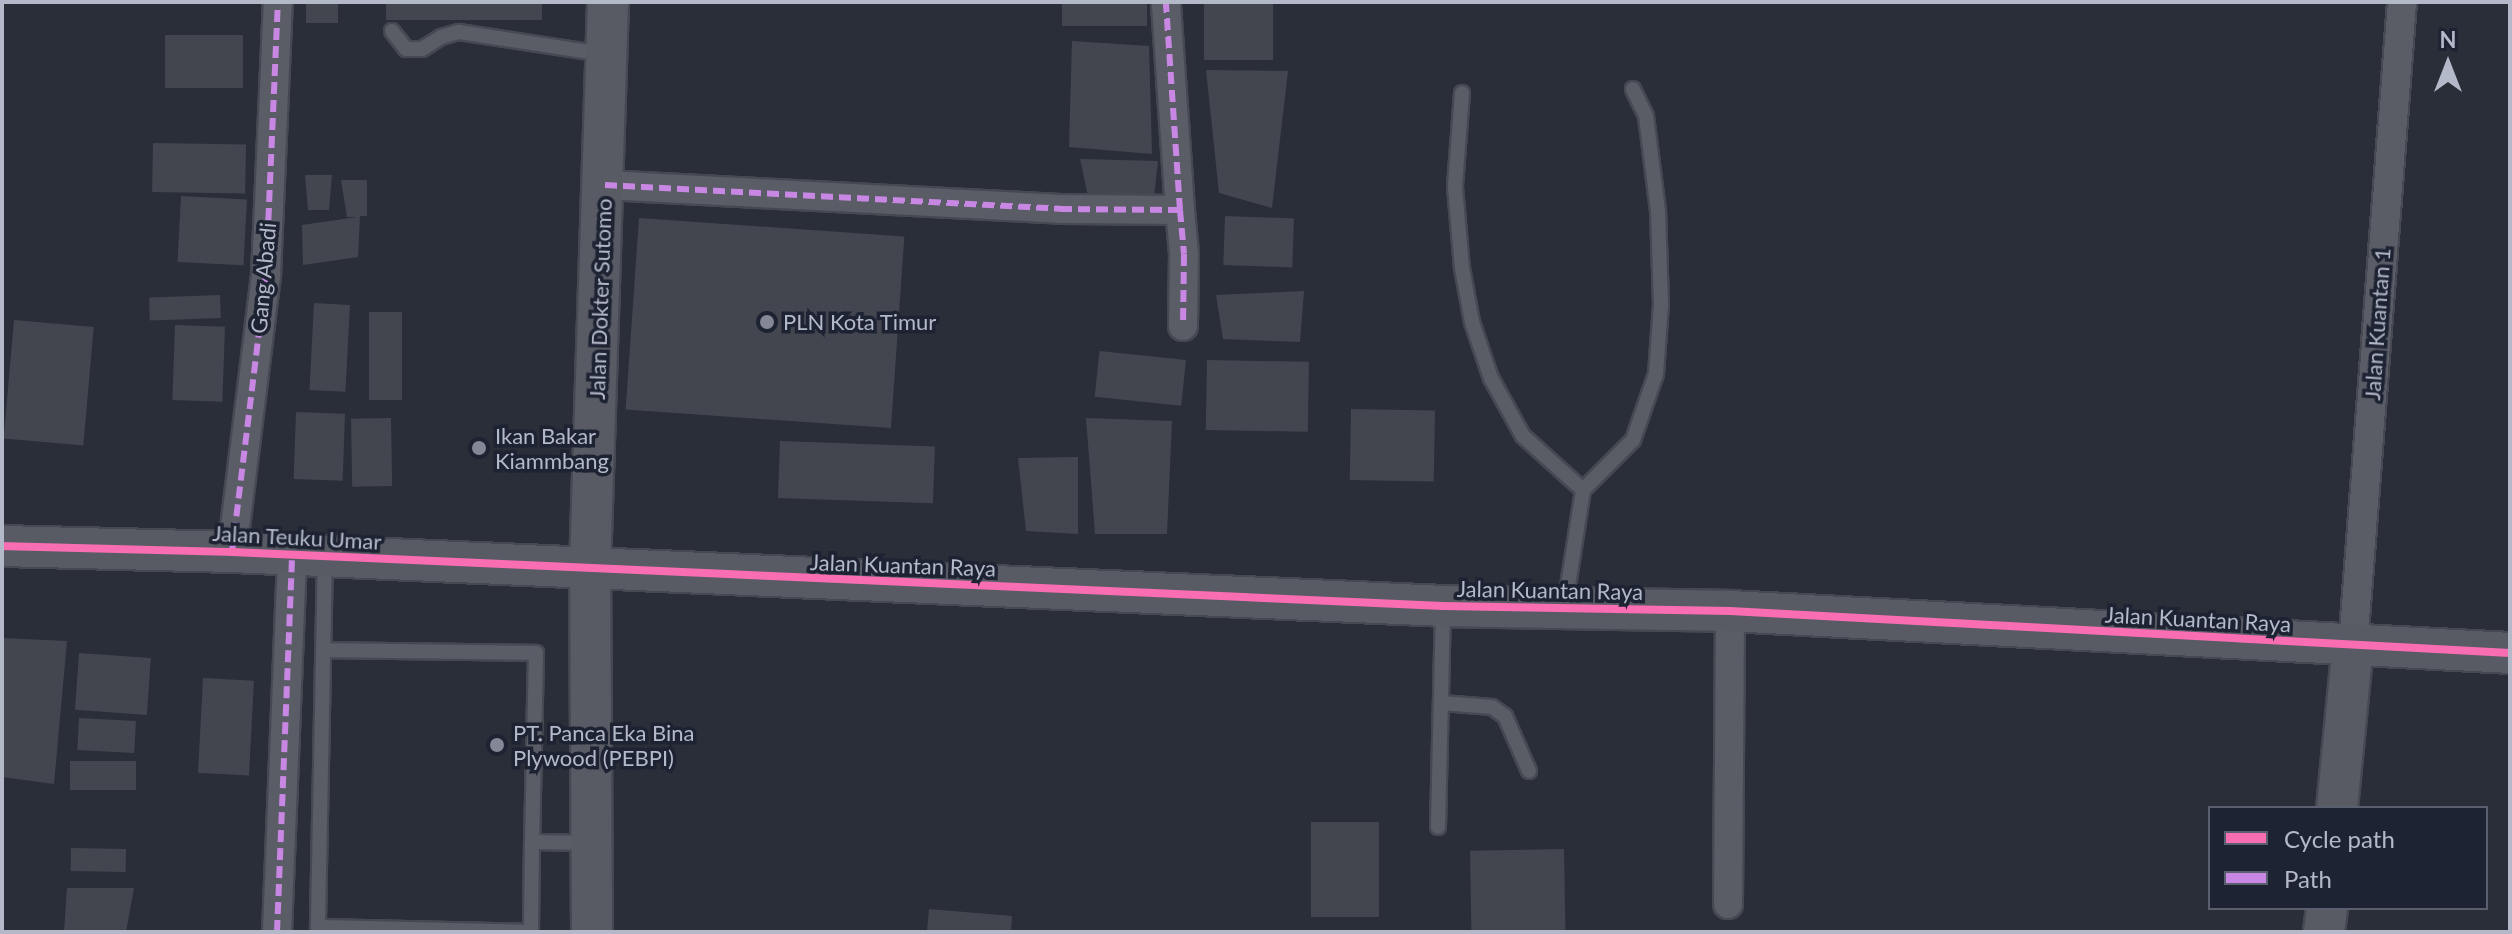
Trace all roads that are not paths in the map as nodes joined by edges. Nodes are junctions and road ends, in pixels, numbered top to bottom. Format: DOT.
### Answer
graph roads {
  1 [pos="278,2"];
  2 [pos="608,2"];
  3 [pos="1166,2"];
  4 [pos="2402,2"];
  5 [pos="392,31"];
  6 [pos="607,55"];
  7 [pos="1633,89"];
  8 [pos="1462,93"];
  9 [pos="605,185"];
  10 [pos="1180,210"];
  11 [pos="1183,326"];
  12 [pos="1583,490"];
  13 [pos="2,546"];
  14 [pos="232,552"];
  15 [pos="309,556"];
  16 [pos="590,569"];
  17 [pos="1443,606"];
  18 [pos="1564,609"];
  19 [pos="1730,611"];
  20 [pos="2353,646"];
  21 [pos="324,650"];
  22 [pos="2510,653"];
  23 [pos="1442,703"];
  24 [pos="1529,771"];
  25 [pos="2337,806"];
  26 [pos="1438,827"];
  27 [pos="532,842"];
  28 [pos="591,843"];
  29 [pos="1728,904"];
  30 [pos="2327,910"];
  31 [pos="277,932"];
  32 [pos="592,932"];
  33 [pos="2324,932"];
  1 -- 14 [label="street, Gang Abadi"];
  2 -- 6 [label="street, Jalan Dokter Sutomo"];
  3 -- 10 [label="street"];
  4 -- 20 [label="street, Jalan Kuantan 1"];
  5 -- 6 [label="lane"];
  6 -- 9 [label="street, Jalan Dokter Sutomo"];
  7 -- 12 [label="lane"];
  8 -- 12 [label="lane"];
  9 -- 10 [label="street"];
  9 -- 16 [label="street, Jalan Dokter Sutomo"];
  10 -- 11 [label="street"];
  12 -- 18 [label="lane"];
  13 -- 14 [label="street, Jalan Teuku Umar"];
  14 -- 15 [label="street, Jalan Teuku Umar"];
  15 -- 16 [label="street, Jalan Teuku Umar"];
  15 -- 21 [label="lane"];
  15 -- 31 [label="street"];
  16 -- 17 [label="street, Jalan Kuantan Raya"];
  16 -- 28 [label="street, Jalan Dokter Sutomo"];
  17 -- 18 [label="street, Jalan Kuantan Raya"];
  17 -- 23 [label="lane"];
  18 -- 19 [label="street, Jalan Kuantan Raya"];
  19 -- 20 [label="street, Jalan Kuantan Raya"];
  19 -- 29 [label="street"];
  20 -- 22 [label="street, Jalan Kuantan Raya"];
  20 -- 25 [label="street"];
  21 -- 27 [label="lane"];
  21 -- 27 [label="lane"];
  23 -- 24 [label="lane"];
  23 -- 26 [label="lane"];
  27 -- 28 [label="lane"];
  28 -- 32 [label="street, Jalan Dokter Sutomo"];
  30 -- 33 [label="street"];
}
